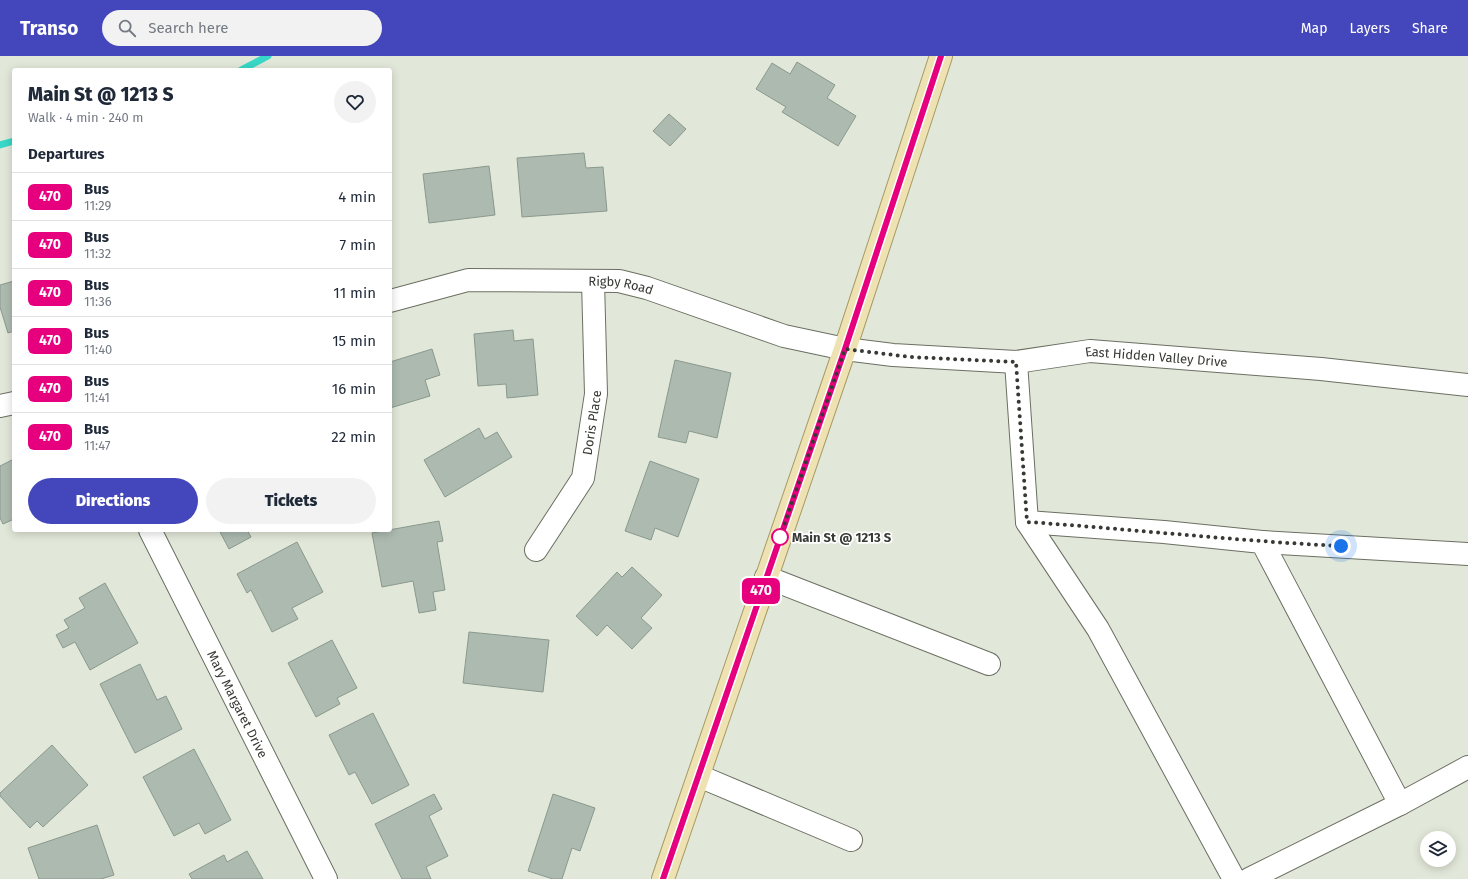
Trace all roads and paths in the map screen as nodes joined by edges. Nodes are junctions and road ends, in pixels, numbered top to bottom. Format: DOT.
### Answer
graph roads {
  1 [pos="941,56"];
  2 [pos="593,281"];
  3 [pos="392,300"];
  4 [pos="845,349"];
  5 [pos="1016,362"];
  6 [pos="1468,385"];
  7 [pos="12,403"];
  8 [pos="0,406"];
  9 [pos="1027,522"];
  10 [pos="151,532"];
  11 [pos="1262,542"];
  12 [pos="536,550"];
  13 [pos="1468,554"];
  14 [pos="766,577"];
  15 [pos="989,664"];
  16 [pos="1468,767"];
  17 [pos="700,776"];
  18 [pos="1400,804"];
  19 [pos="851,840"];
  20 [pos="326,879"];
  21 [pos="663,879"];
  22 [pos="1234,879"];
  23 [pos="1249,879"];
  1 -- 4 [label="main road"];
  2 -- 3 [label="street, Rigby Road"];
  2 -- 4 [label="street, Rigby Road"];
  2 -- 12 [label="street, Doris Place"];
  4 -- 5 [label="street, East Hidden Valley Drive"];
  4 -- 14 [label="main road"];
  5 -- 6 [label="street, East Hidden Valley Drive"];
  5 -- 9 [label="street"];
  7 -- 8 [label="street"];
  9 -- 11 [label="street"];
  9 -- 22 [label="street"];
  10 -- 20 [label="street, Mary Margaret Drive"];
  11 -- 13 [label="street"];
  11 -- 18 [label="street"];
  14 -- 15 [label="street"];
  14 -- 17 [label="main road"];
  16 -- 18 [label="street"];
  17 -- 19 [label="street"];
  17 -- 21 [label="main road"];
  18 -- 23 [label="street"];
}
